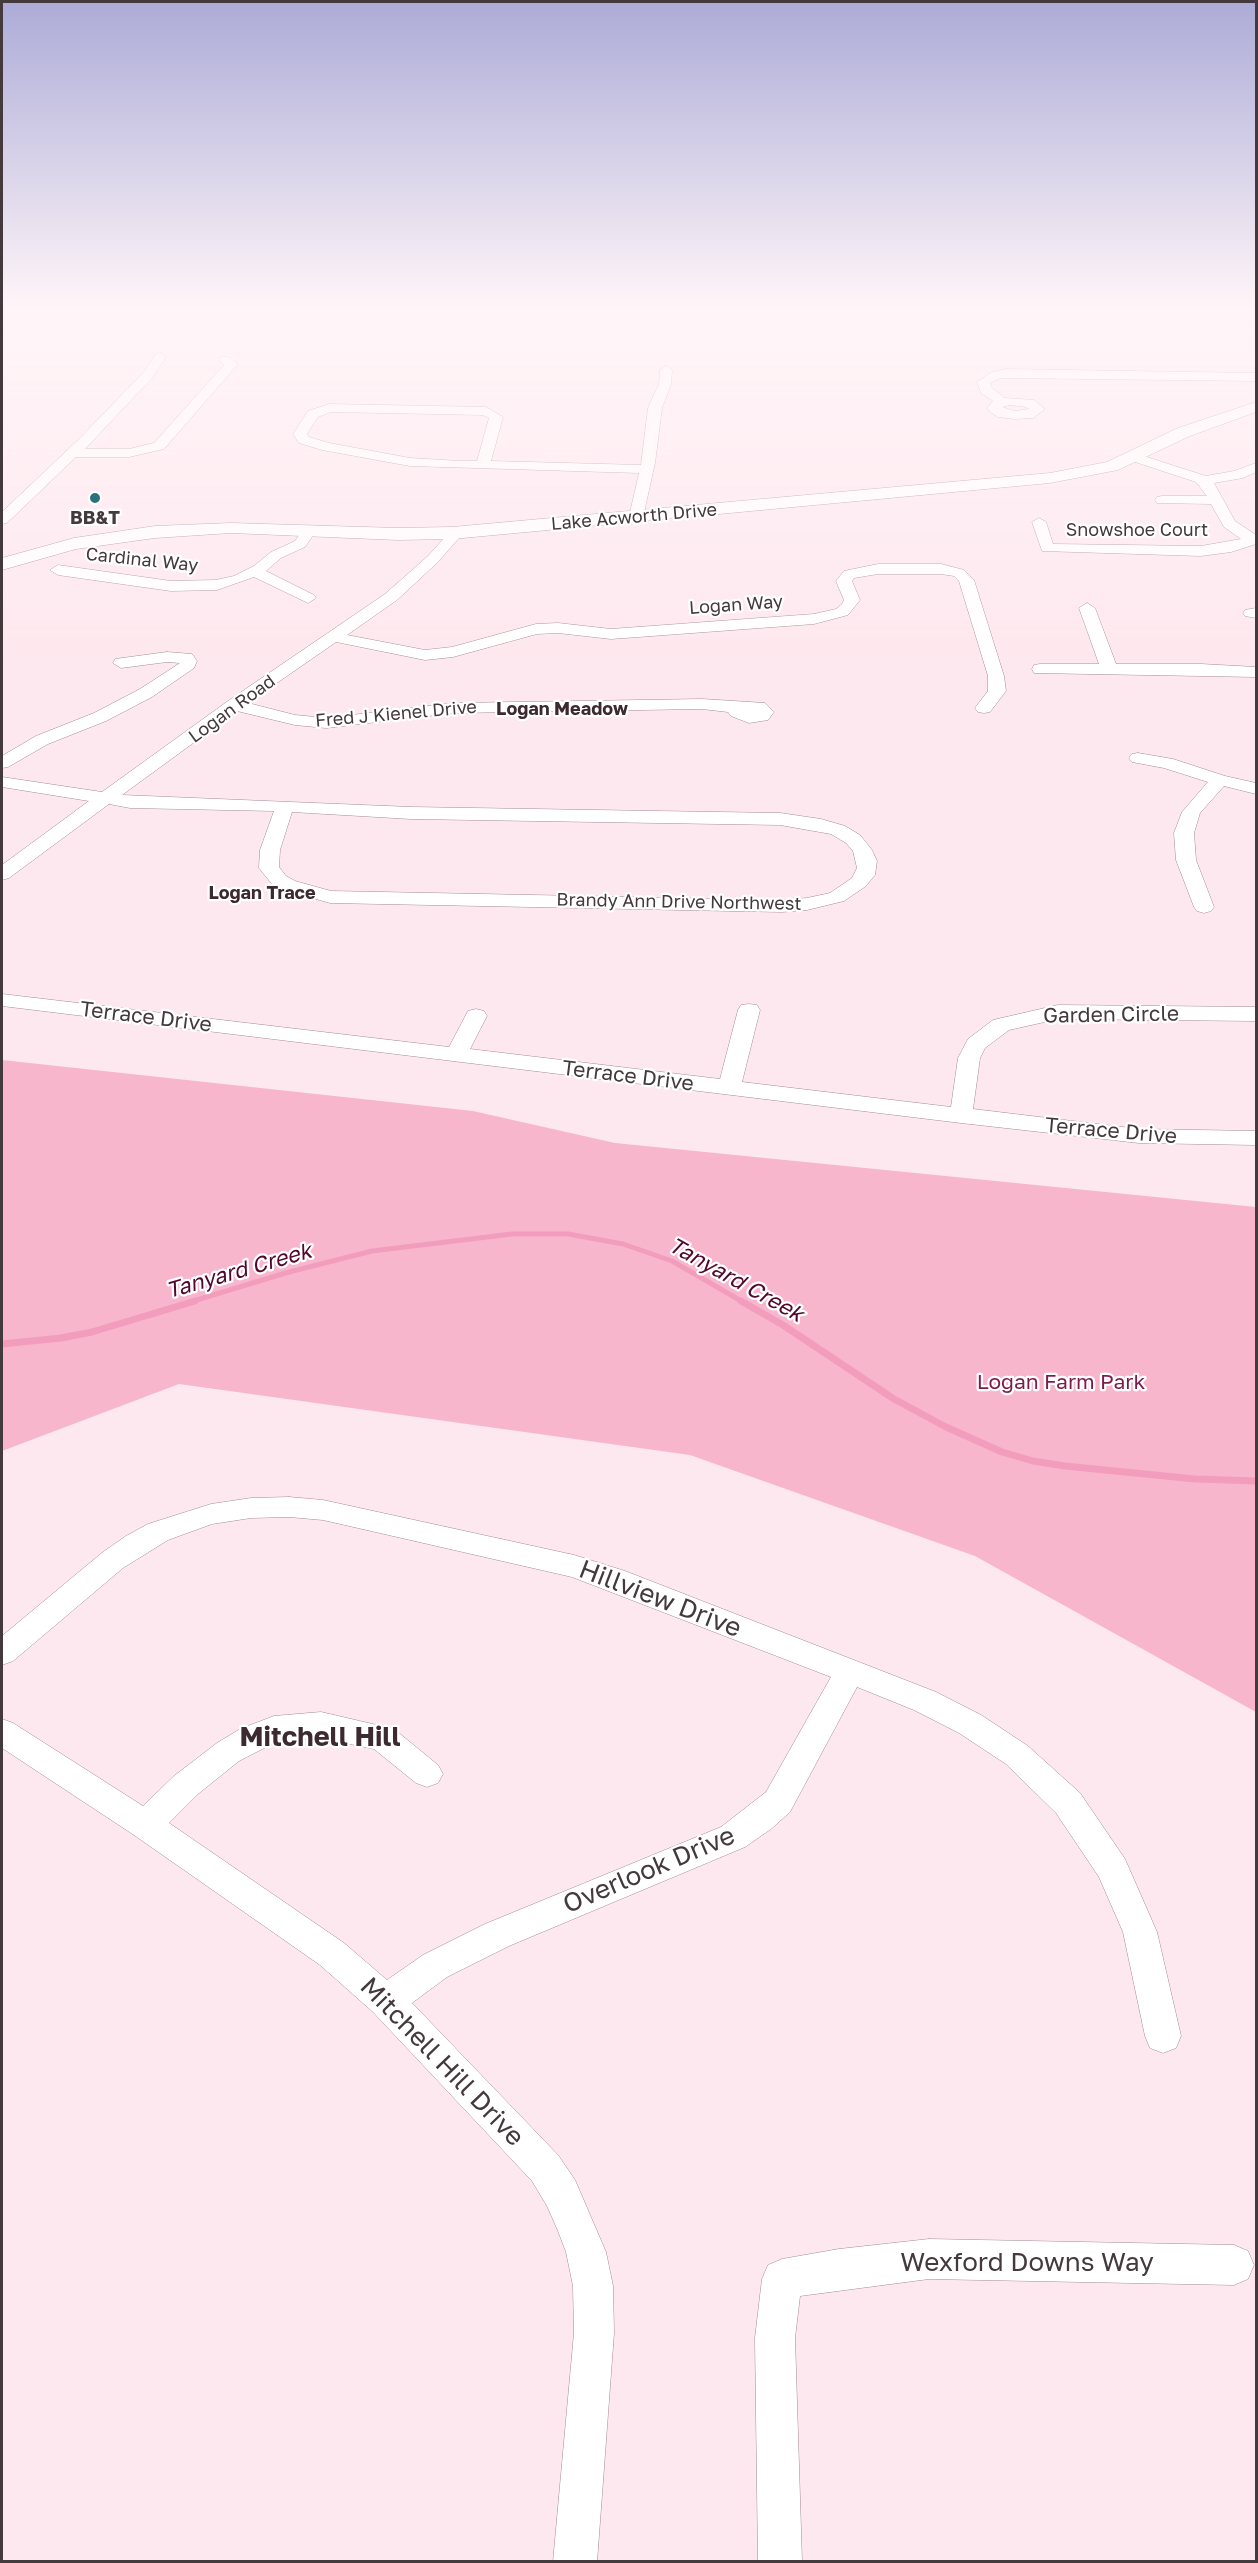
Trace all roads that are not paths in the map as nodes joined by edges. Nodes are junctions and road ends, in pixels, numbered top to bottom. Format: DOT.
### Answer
graph roads {
  1 [pos="97,428"];
  2 [pos="175,428"];
  3 [pos="304,428"];
  4 [pos="493,428"];
  5 [pos="652,428"];
  6 [pos="1197,428"];
  7 [pos="73,453"];
  8 [pos="1134,457"];
  9 [pos="483,465"];
  10 [pos="1257,467"];
  11 [pos="646,469"];
  12 [pos="1204,481"];
  13 [pos="1162,500"];
  14 [pos="1216,500"];
  15 [pos="636,517"];
  16 [pos="2,520"];
  17 [pos="1039,522"];
  18 [pos="309,531"];
  19 [pos="452,533"];
  20 [pos="1255,539"];
  21 [pos="2,564"];
  22 [pos="58,570"];
  23 [pos="254,572"];
  24 [pos="308,598"];
  25 [pos="1087,608"];
  26 [pos="334,638"];
  27 [pos="120,663"];
  28 [pos="1109,668"];
  29 [pos="1040,669"];
  30 [pos="1257,672"];
  31 [pos="234,705"];
  32 [pos="739,708"];
  33 [pos="984,708"];
  34 [pos="1138,758"];
  35 [pos="2,763"];
  36 [pos="1220,780"];
  37 [pos="2,782"];
  38 [pos="1257,788"];
  39 [pos="106,799"];
  40 [pos="285,806"];
  41 [pos="2,874"];
  42 [pos="1204,907"];
  43 [pos="2,1000"];
  44 [pos="749,1010"];
  45 [pos="1257,1014"];
  46 [pos="476,1016"];
  47 [pos="456,1055"];
  48 [pos="729,1088"];
  49 [pos="961,1116"];
  50 [pos="1257,1138"];
  51 [pos="2,1653"];
  52 [pos="849,1673"];
  53 [pos="2,1732"];
  54 [pos="427,1774"];
  55 [pos="146,1825"];
  56 [pos="386,2001"];
  57 [pos="1163,2036"];
  58 [pos="1234,2265"];
  59 [pos="575,2562"];
  60 [pos="780,2562"];
  1 -- 7 [label="street"];
  2 -- 7 [label="street"];
  3 -- 9 [label="street"];
  4 -- 9 [label="street"];
  5 -- 11 [label="street"];
  6 -- 8 [label="main road, Lake Acworth Drive"];
  7 -- 16 [label="street"];
  8 -- 12 [label="street"];
  8 -- 15 [label="main road, Lake Acworth Drive"];
  9 -- 11 [label="street"];
  10 -- 12 [label="street"];
  11 -- 15 [label="street"];
  12 -- 14 [label="street"];
  13 -- 14 [label="street"];
  14 -- 20 [label="street"];
  15 -- 19 [label="main road, Lake Acworth Drive"];
  17 -- 20 [label="street, Snowshoe Court"];
  18 -- 19 [label="main road, Lake Acworth Drive"];
  18 -- 21 [label="main road, Lake Acworth Drive"];
  18 -- 23 [label="street, Cardinal Way"];
  19 -- 26 [label="street, Logan Road"];
  22 -- 23 [label="street, Cardinal Way"];
  23 -- 24 [label="street"];
  25 -- 28 [label="street"];
  26 -- 31 [label="street, Logan Road"];
  26 -- 33 [label="street, Logan Way"];
  27 -- 35 [label="street"];
  28 -- 29 [label="street"];
  28 -- 30 [label="street"];
  31 -- 32 [label="street, Fred J Kienel Drive"];
  31 -- 39 [label="street, Logan Road"];
  34 -- 36 [label="street"];
  36 -- 38 [label="street"];
  36 -- 42 [label="street"];
  37 -- 39 [label="street, Brandy Ann Drive Northwest"];
  39 -- 40 [label="street, Brandy Ann Drive Northwest"];
  39 -- 41 [label="street, Logan Road"];
  40 -- 40 [label="street, Brandy Ann Drive Northwest"];
  43 -- 47 [label="street, Terrace Drive"];
  44 -- 48 [label="street"];
  45 -- 49 [label="street, Garden Circle"];
  46 -- 47 [label="street"];
  47 -- 48 [label="street, Terrace Drive"];
  48 -- 49 [label="street, Terrace Drive"];
  49 -- 50 [label="street, Terrace Drive"];
  51 -- 52 [label="street, Hillview Drive"];
  52 -- 56 [label="street, Overlook Drive"];
  52 -- 57 [label="street, Hillview Drive"];
  53 -- 55 [label="street, Mitchell Hill Drive"];
  54 -- 55 [label="street"];
  55 -- 56 [label="street, Mitchell Hill Drive"];
  56 -- 59 [label="street, Mitchell Hill Drive"];
  58 -- 60 [label="street, Wexford Downs Way"];
}
